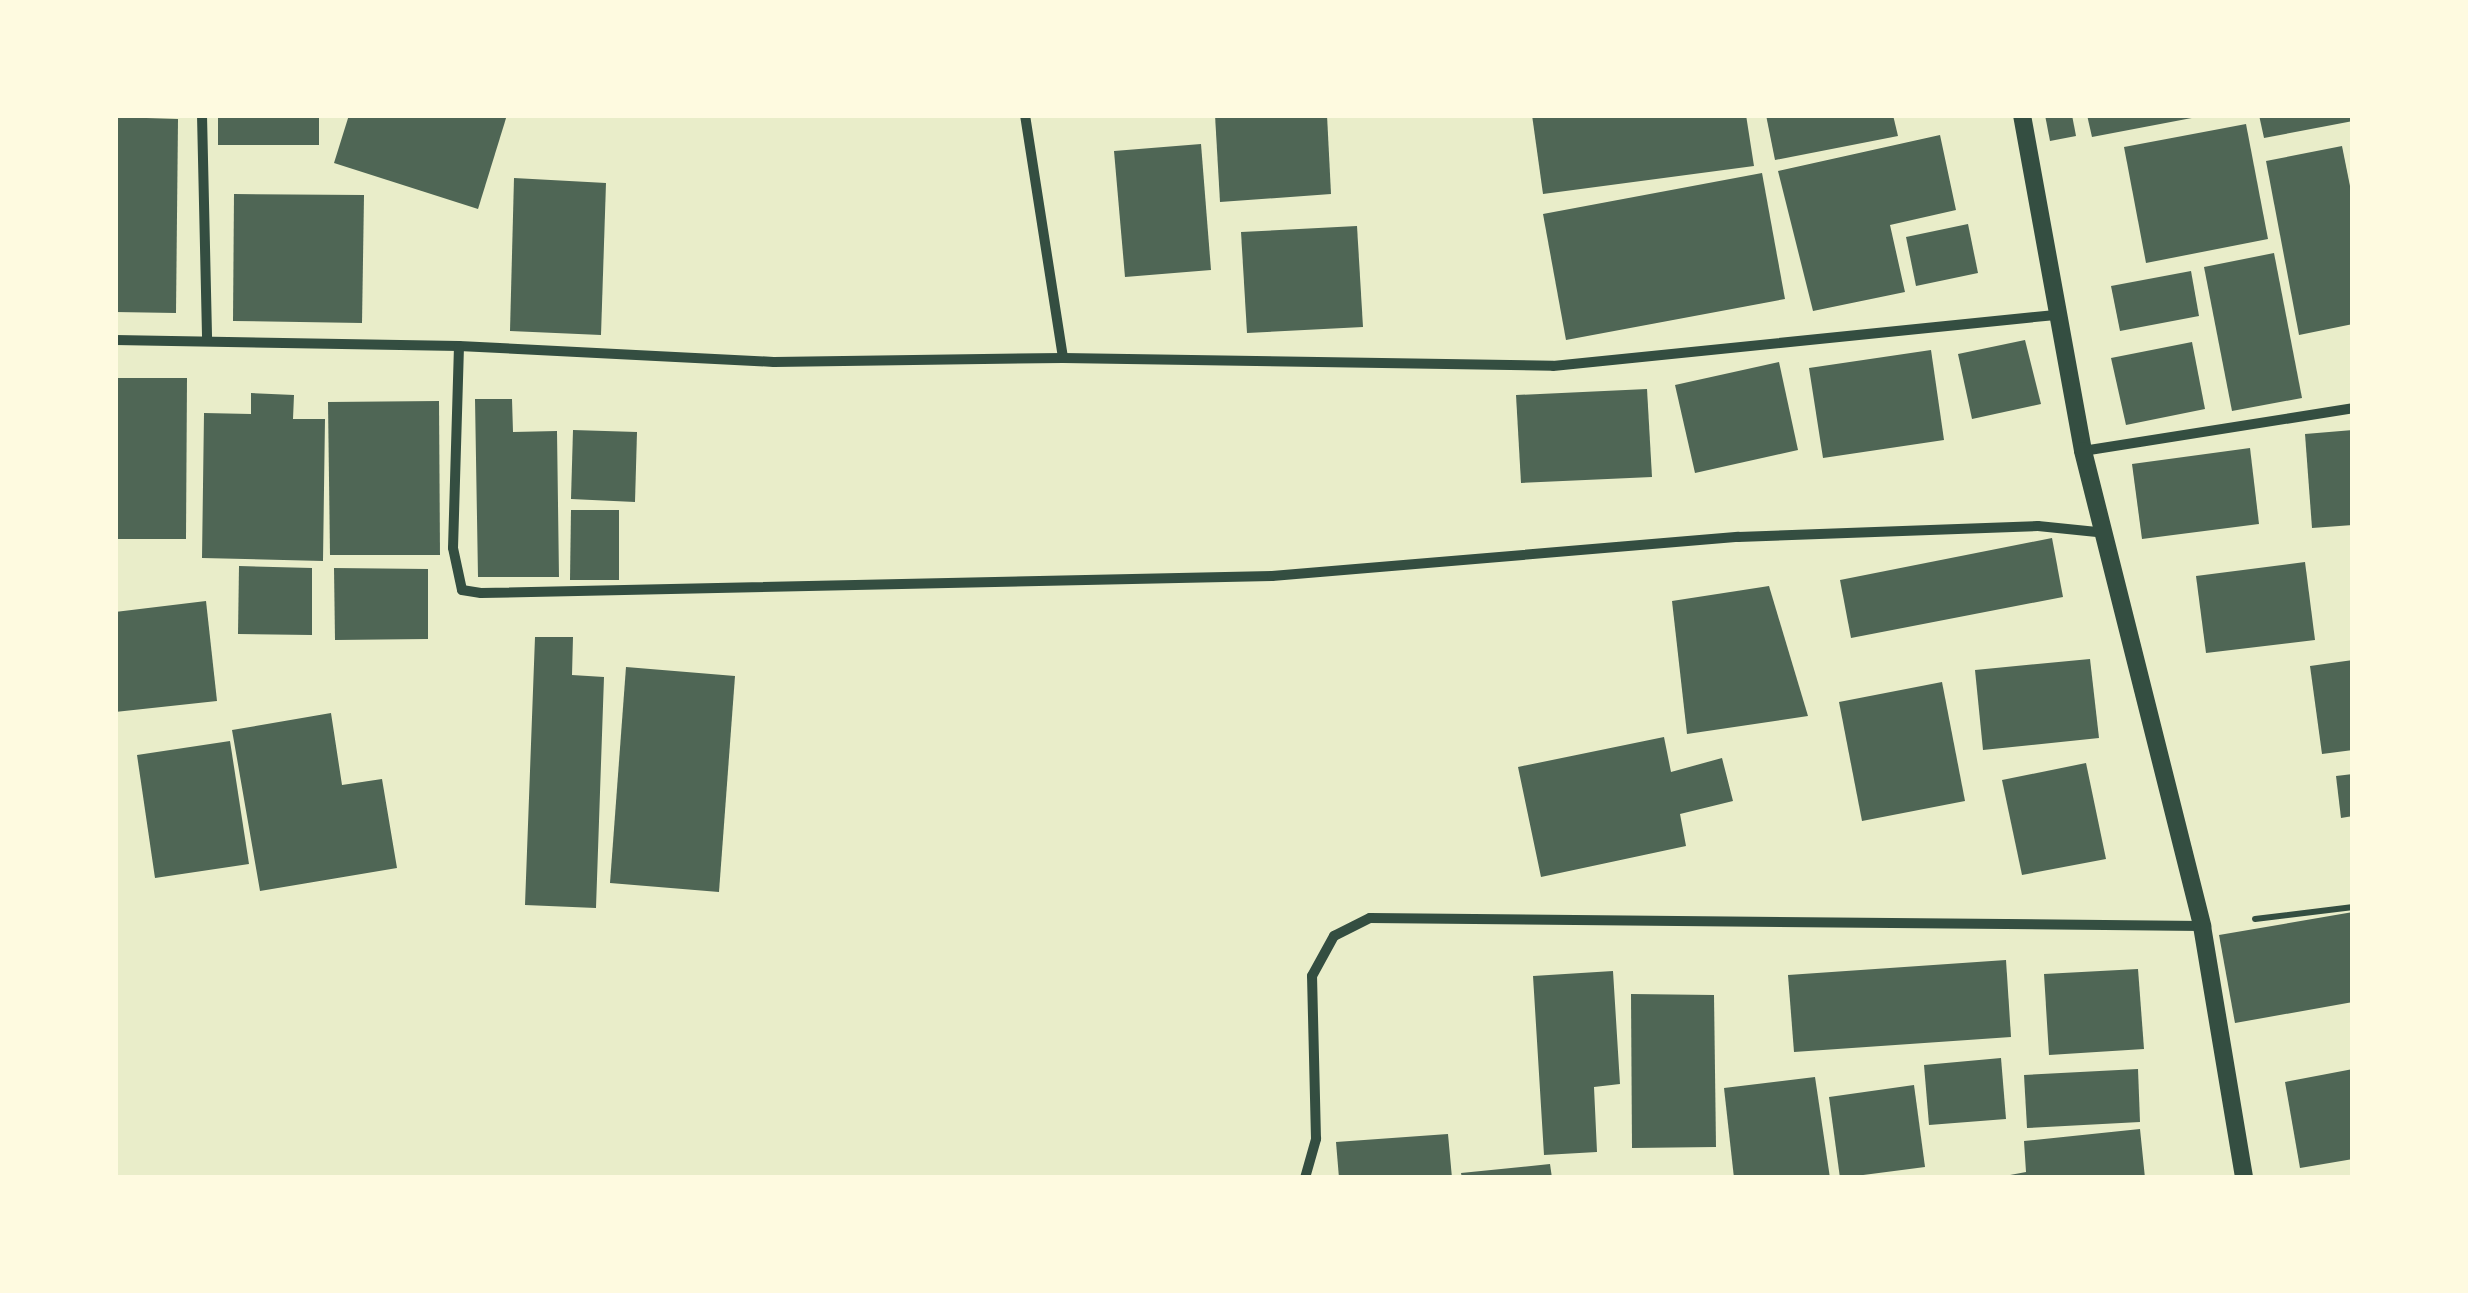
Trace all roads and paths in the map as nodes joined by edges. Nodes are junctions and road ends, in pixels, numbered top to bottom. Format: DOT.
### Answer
graph roads {
  1 [pos="202,115"];
  2 [pos="1025,115"];
  3 [pos="2022,115"];
  4 [pos="2055,315"];
  5 [pos="207,338"];
  6 [pos="115,340"];
  7 [pos="459,346"];
  8 [pos="1064,358"];
  9 [pos="2353,408"];
  10 [pos="2083,451"];
  11 [pos="2107,533"];
  12 [pos="2353,907"];
  13 [pos="2202,926"];
  14 [pos="1305,1178"];
  15 [pos="2244,1178"];
  1 -- 5 [label="street"];
  2 -- 8 [label="street"];
  3 -- 4 [label="street"];
  4 -- 8 [label="street"];
  4 -- 10 [label="street"];
  5 -- 6 [label="street"];
  5 -- 7 [label="street"];
  7 -- 8 [label="street"];
  7 -- 11 [label="street"];
  9 -- 10 [label="street"];
  10 -- 11 [label="street"];
  11 -- 13 [label="street"];
  12 -- 13 [label="path"];
  13 -- 14 [label="street"];
  13 -- 15 [label="street"];
}
